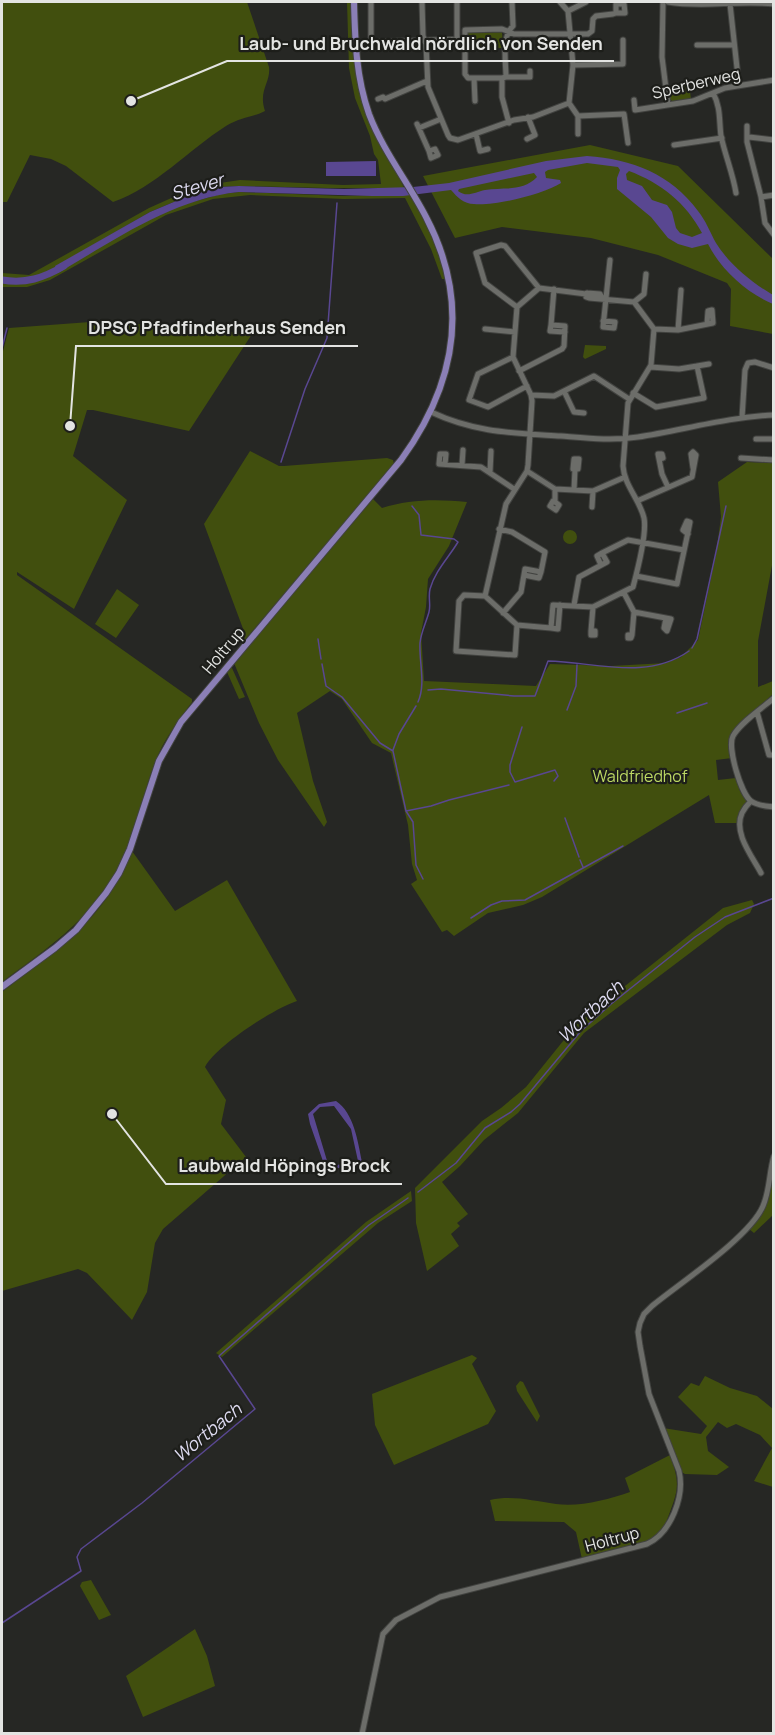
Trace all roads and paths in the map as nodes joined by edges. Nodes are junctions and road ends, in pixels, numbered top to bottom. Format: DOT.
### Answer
graph roads {
  1 [pos="354,2"];
  2 [pos="371,2"];
  3 [pos="422,2"];
  4 [pos="457,2"];
  5 [pos="512,2"];
  6 [pos="560,2"];
  7 [pos="586,2"];
  8 [pos="663,2"];
  9 [pos="668,2"];
  10 [pos="613,3"];
  11 [pos="730,4"];
  12 [pos="774,4"];
  13 [pos="568,11"];
  14 [pos="507,31"];
  15 [pos="569,34"];
  16 [pos="424,39"];
  17 [pos="465,39"];
  18 [pos="457,40"];
  19 [pos="623,40"];
  20 [pos="697,45"];
  21 [pos="733,45"];
  22 [pos="573,65"];
  23 [pos="530,71"];
  24 [pos="474,78"];
  25 [pos="504,78"];
  26 [pos="774,80"];
  27 [pos="427,81"];
  28 [pos="739,86"];
  29 [pos="713,93"];
  30 [pos="378,99"];
  31 [pos="634,100"];
  32 [pos="475,101"];
  33 [pos="569,103"];
  34 [pos="668,105"];
  35 [pos="578,116"];
  36 [pos="528,117"];
  37 [pos="441,119"];
  38 [pos="509,123"];
  39 [pos="747,126"];
  40 [pos="476,134"];
  41 [pos="578,134"];
  42 [pos="749,137"];
  43 [pos="722,138"];
  44 [pos="527,139"];
  45 [pos="774,140"];
  46 [pos="628,143"];
  47 [pos="674,145"];
  48 [pos="488,149"];
  49 [pos="429,151"];
  50 [pos="736,193"];
  51 [pos="774,195"];
  52 [pos="761,197"];
  53 [pos="774,235"];
  54 [pos="610,260"];
  55 [pos="646,274"];
  56 [pos="539,288"];
  57 [pos="554,289"];
  58 [pos="681,290"];
  59 [pos="604,299"];
  60 [pos="634,303"];
  61 [pos="517,307"];
  62 [pos="603,321"];
  63 [pos="707,324"];
  64 [pos="485,329"];
  65 [pos="654,329"];
  66 [pos="678,330"];
  67 [pos="515,332"];
  68 [pos="513,357"];
  69 [pos="709,364"];
  70 [pos="697,366"];
  71 [pos="650,367"];
  72 [pos="774,368"];
  73 [pos="519,371"];
  74 [pos="527,386"];
  75 [pos="564,391"];
  76 [pos="633,393"];
  77 [pos="531,395"];
  78 [pos="629,399"];
  79 [pos="431,412"];
  80 [pos="584,412"];
  81 [pos="774,415"];
  82 [pos="742,418"];
  83 [pos="530,434"];
  84 [pos="626,438"];
  85 [pos="756,439"];
  86 [pos="774,439"];
  87 [pos="462,450"];
  88 [pos="491,451"];
  89 [pos="741,458"];
  90 [pos="659,459"];
  91 [pos="774,460"];
  92 [pos="446,464"];
  93 [pos="462,465"];
  94 [pos="693,468"];
  95 [pos="575,469"];
  96 [pos="527,471"];
  97 [pos="490,472"];
  98 [pos="625,477"];
  99 [pos="668,487"];
  100 [pos="514,489"];
  101 [pos="555,489"];
  102 [pos="574,490"];
  103 [pos="593,491"];
  104 [pos="637,501"];
  105 [pos="555,502"];
  106 [pos="592,507"];
  107 [pos="499,529"];
  108 [pos="688,534"];
  109 [pos="642,543"];
  110 [pos="684,550"];
  111 [pos="636,576"];
  112 [pos="624,593"];
  113 [pos="485,596"];
  114 [pos="574,605"];
  115 [pos="593,607"];
  116 [pos="634,612"];
  117 [pos="503,613"];
  118 [pos="666,618"];
  119 [pos="517,625"];
  120 [pos="591,631"];
  121 [pos="632,635"];
  122 [pos="774,698"];
  123 [pos="757,712"];
  124 [pos="774,755"];
  125 [pos="751,801"];
  126 [pos="774,807"];
  127 [pos="761,873"];
  128 [pos="2,987"];
  129 [pos="774,1156"];
  130 [pos="362,1734"];
  1 -- 79 [label="main road, Holtrup"];
  2 -- 16 [label="street"];
  3 -- 16 [label="street"];
  4 -- 18 [label="street"];
  5 -- 14 [label="street"];
  6 -- 13 [label="street"];
  7 -- 13 [label="street"];
  8 -- 34 [label="street"];
  9 -- 11 [label="street"];
  10 -- 15 [label="street"];
  11 -- 12 [label="street"];
  11 -- 21 [label="street"];
  13 -- 15 [label="street"];
  14 -- 15 [label="street"];
  14 -- 17 [label="street"];
  14 -- 25 [label="street"];
  15 -- 22 [label="street"];
  16 -- 18 [label="street"];
  16 -- 27 [label="street"];
  17 -- 18 [label="street"];
  17 -- 24 [label="street"];
  19 -- 22 [label="street"];
  20 -- 21 [label="street"];
  21 -- 28 [label="street"];
  22 -- 33 [label="street"];
  23 -- 25 [label="street"];
  24 -- 25 [label="street"];
  24 -- 32 [label="street"];
  25 -- 38 [label="street"];
  26 -- 28 [label="street, Sperberweg"];
  27 -- 30 [label="street"];
  27 -- 37 [label="street"];
  28 -- 29 [label="street, Sperberweg"];
  29 -- 34 [label="street, Sperberweg"];
  29 -- 43 [label="street"];
  31 -- 34 [label="street, Sperberweg"];
  33 -- 35 [label="street"];
  33 -- 36 [label="street"];
  35 -- 41 [label="street"];
  35 -- 46 [label="street"];
  36 -- 38 [label="street"];
  36 -- 44 [label="street"];
  37 -- 40 [label="street"];
  37 -- 49 [label="street"];
  38 -- 40 [label="street"];
  39 -- 42 [label="street"];
  40 -- 48 [label="street"];
  42 -- 45 [label="street"];
  42 -- 52 [label="street"];
  43 -- 47 [label="street"];
  43 -- 50 [label="street"];
  51 -- 52 [label="street"];
  52 -- 53 [label="street"];
  54 -- 59 [label="street"];
  55 -- 60 [label="street"];
  56 -- 57 [label="street"];
  56 -- 61 [label="street"];
  56 -- 61 [label="street"];
  57 -- 59 [label="street"];
  57 -- 73 [label="street"];
  58 -- 66 [label="street"];
  59 -- 60 [label="street"];
  59 -- 62 [label="street"];
  60 -- 65 [label="street"];
  61 -- 67 [label="street"];
  63 -- 66 [label="street"];
  64 -- 67 [label="street"];
  65 -- 66 [label="street"];
  65 -- 71 [label="street"];
  67 -- 68 [label="street"];
  68 -- 73 [label="street"];
  68 -- 74 [label="street"];
  69 -- 70 [label="street"];
  70 -- 71 [label="street"];
  70 -- 76 [label="street"];
  71 -- 76 [label="street"];
  72 -- 82 [label="street"];
  73 -- 74 [label="street"];
  74 -- 77 [label="street"];
  75 -- 77 [label="street"];
  75 -- 78 [label="street"];
  75 -- 80 [label="street"];
  76 -- 78 [label="street"];
  77 -- 83 [label="street"];
  78 -- 84 [label="street"];
  79 -- 83 [label="street"];
  79 -- 128 [label="main road, Holtrup"];
  81 -- 82 [label="street"];
  82 -- 84 [label="street"];
  83 -- 84 [label="street"];
  83 -- 96 [label="street"];
  84 -- 98 [label="street"];
  85 -- 86 [label="street"];
  87 -- 93 [label="street"];
  88 -- 97 [label="street"];
  89 -- 91 [label="street"];
  90 -- 99 [label="street"];
  92 -- 93 [label="street"];
  93 -- 97 [label="street"];
  94 -- 99 [label="street"];
  95 -- 102 [label="street"];
  96 -- 100 [label="street"];
  96 -- 101 [label="street"];
  97 -- 100 [label="street"];
  98 -- 103 [label="street"];
  98 -- 104 [label="street"];
  99 -- 104 [label="street"];
  100 -- 107 [label="street"];
  101 -- 102 [label="street"];
  101 -- 105 [label="street"];
  102 -- 103 [label="street"];
  103 -- 106 [label="street"];
  104 -- 109 [label="street"];
  107 -- 113 [label="street"];
  107 -- 117 [label="street"];
  108 -- 110 [label="street"];
  109 -- 110 [label="street"];
  109 -- 111 [label="street"];
  109 -- 114 [label="street"];
  110 -- 111 [label="street"];
  111 -- 112 [label="street"];
  112 -- 115 [label="street"];
  112 -- 116 [label="street"];
  113 -- 117 [label="street"];
  113 -- 119 [label="street"];
  114 -- 115 [label="street"];
  114 -- 119 [label="street"];
  115 -- 120 [label="street"];
  116 -- 118 [label="street"];
  116 -- 121 [label="street"];
  117 -- 119 [label="street"];
  122 -- 123 [label="street"];
  123 -- 124 [label="street"];
  123 -- 125 [label="street"];
  125 -- 126 [label="street"];
  125 -- 127 [label="street"];
  129 -- 130 [label="street, Holtrup"];
}
